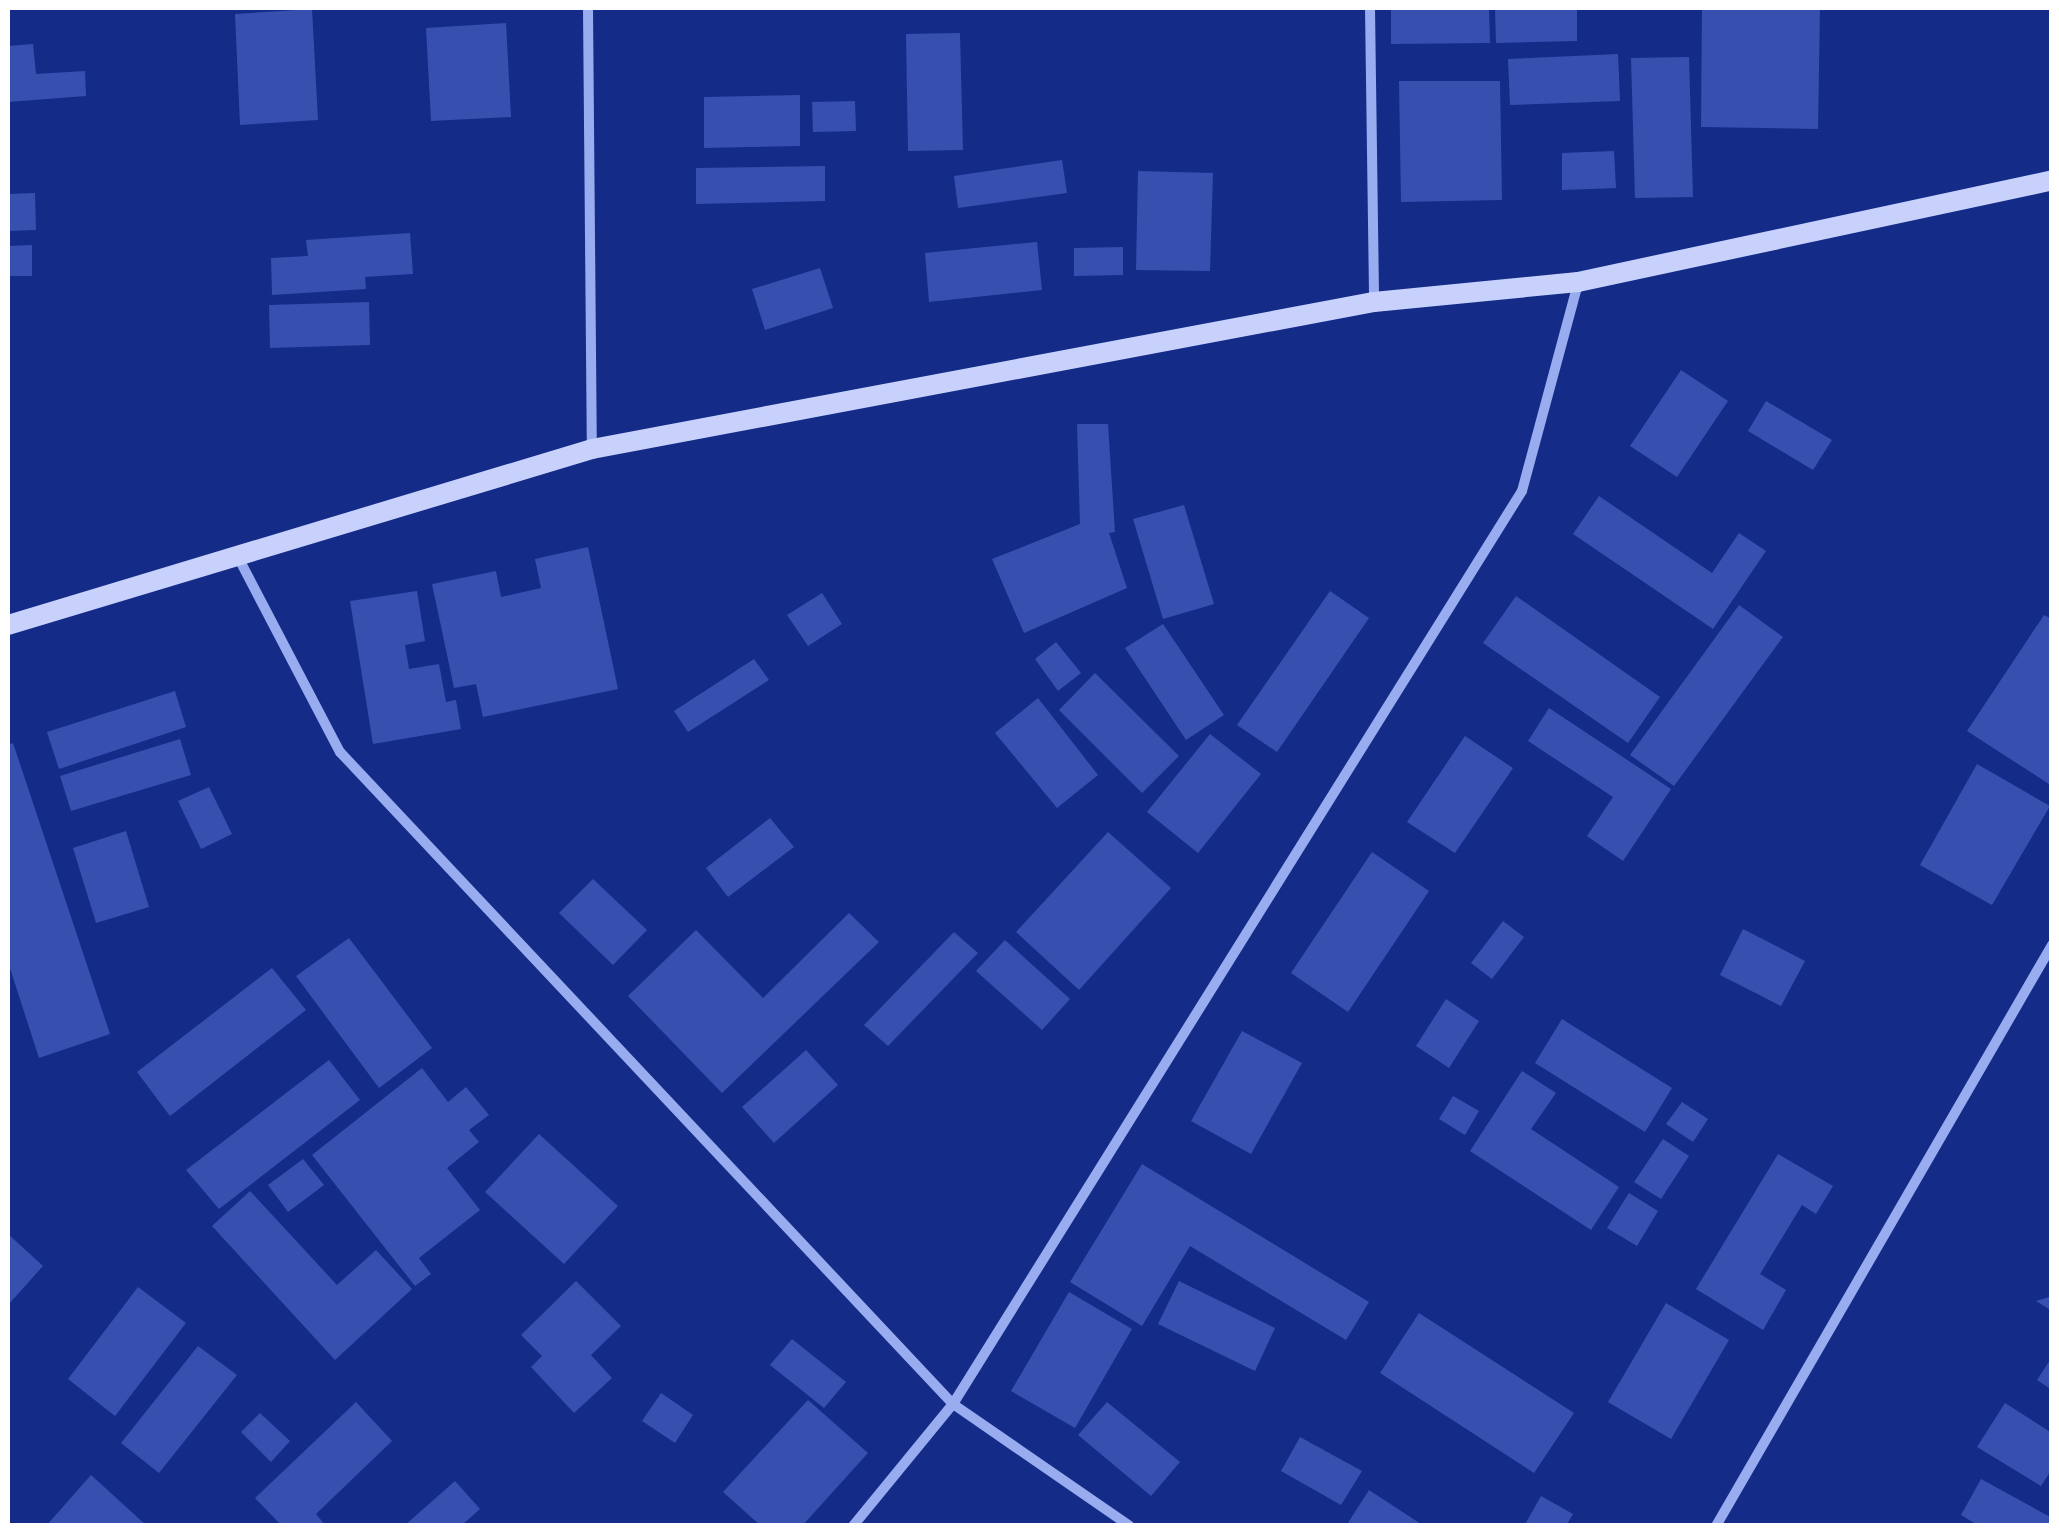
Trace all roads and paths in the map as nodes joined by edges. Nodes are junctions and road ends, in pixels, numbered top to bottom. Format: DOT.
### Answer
graph roads {
  1 [pos="588,8"];
  2 [pos="1370,8"];
  3 [pos="2052,180"];
  4 [pos="1578,282"];
  5 [pos="1374,302"];
  6 [pos="592,449"];
  7 [pos="238,559"];
  8 [pos="8,624"];
  9 [pos="2052,944"];
  10 [pos="953,1404"];
  11 [pos="852,1526"];
  12 [pos="1130,1526"];
  13 [pos="1716,1526"];
  1 -- 6 [label="street"];
  2 -- 5 [label="street"];
  3 -- 4 [label="street"];
  4 -- 5 [label="street"];
  4 -- 10 [label="street"];
  5 -- 6 [label="street"];
  6 -- 7 [label="street"];
  7 -- 8 [label="street"];
  7 -- 10 [label="street"];
  9 -- 13 [label="street"];
  10 -- 11 [label="street"];
  10 -- 12 [label="street"];
}
